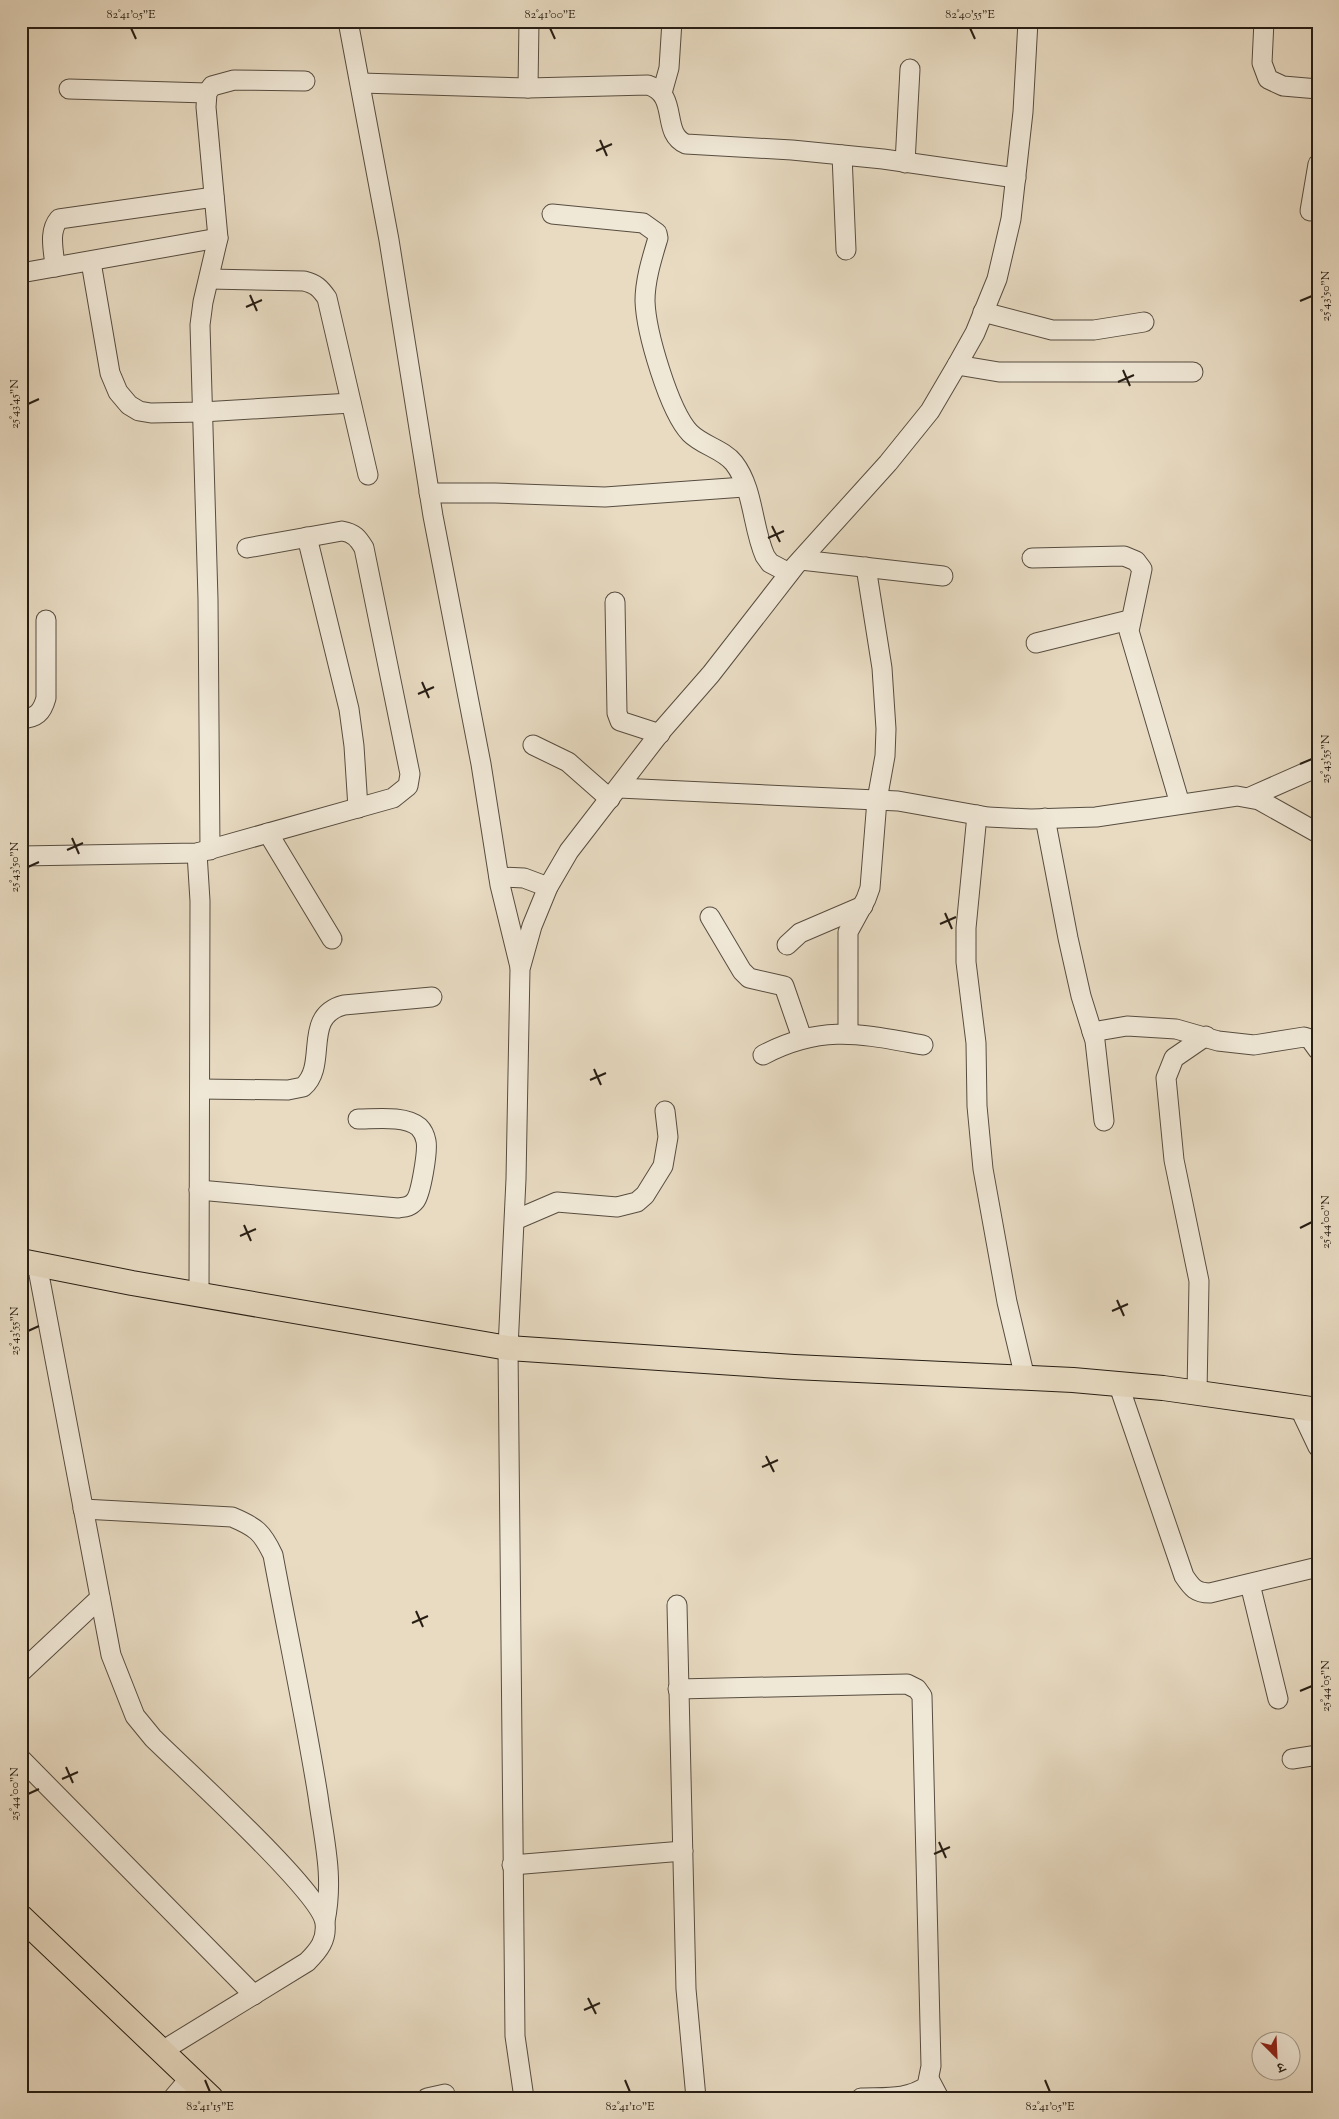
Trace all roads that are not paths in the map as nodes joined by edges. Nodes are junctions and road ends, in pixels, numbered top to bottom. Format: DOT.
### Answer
graph roads {
  1 [pos="348,21"];
  2 [pos="530,21"];
  3 [pos="672,21"];
  4 [pos="1028,21"];
  5 [pos="1264,21"];
  6 [pos="910,69"];
  7 [pos="305,81"];
  8 [pos="361,83"];
  9 [pos="528,88"];
  10 [pos="69,89"];
  11 [pos="1318,89"];
  12 [pos="662,93"];
  13 [pos="207,94"];
  14 [pos="842,155"];
  15 [pos="905,163"];
  16 [pos="1318,164"];
  17 [pos="1016,178"];
  18 [pos="214,197"];
  19 [pos="1310,211"];
  20 [pos="552,214"];
  21 [pos="218,238"];
  22 [pos="846,250"];
  23 [pos="91,262"];
  24 [pos="55,267"];
  25 [pos="21,273"];
  26 [pos="209,279"];
  27 [pos="983,312"];
  28 [pos="1144,322"];
  29 [pos="957,365"];
  30 [pos="1193,372"];
  31 [pos="351,403"];
  32 [pos="202,412"];
  33 [pos="368,475"];
  34 [pos="744,487"];
  35 [pos="429,493"];
  36 [pos="307,537"];
  37 [pos="247,548"];
  38 [pos="1032,558"];
  39 [pos="795,566"];
  40 [pos="866,567"];
  41 [pos="943,576"];
  42 [pos="615,602"];
  43 [pos="46,620"];
  44 [pos="1129,620"];
  45 [pos="1036,643"];
  46 [pos="21,718"];
  47 [pos="660,734"];
  48 [pos="534,745"];
  49 [pos="1318,768"];
  50 [pos="615,793"];
  51 [pos="1250,797"];
  52 [pos="878,800"];
  53 [pos="1180,804"];
  54 [pos="358,808"];
  55 [pos="977,815"];
  56 [pos="1045,818"];
  57 [pos="268,833"];
  58 [pos="1318,833"];
  59 [pos="203,851"];
  60 [pos="21,856"];
  61 [pos="499,877"];
  62 [pos="548,887"];
  63 [pos="863,906"];
  64 [pos="710,917"];
  65 [pos="332,939"];
  66 [pos="787,946"];
  67 [pos="520,969"];
  68 [pos="432,997"];
  69 [pos="1092,1032"];
  70 [pos="848,1034"];
  71 [pos="1206,1036"];
  72 [pos="802,1038"];
  73 [pos="923,1045"];
  74 [pos="1318,1050"];
  75 [pos="763,1055"];
  76 [pos="200,1089"];
  77 [pos="665,1111"];
  78 [pos="358,1119"];
  79 [pos="1104,1121"];
  80 [pos="200,1190"];
  81 [pos="515,1220"];
  82 [pos="29,1262"];
  83 [pos="199,1294"];
  84 [pos="508,1348"];
  85 [pos="1025,1378"];
  86 [pos="1118,1383"];
  87 [pos="1197,1393"];
  88 [pos="1309,1408"];
  89 [pos="1318,1447"];
  90 [pos="83,1509"];
  91 [pos="1318,1567"];
  92 [pos="1250,1584"];
  93 [pos="100,1598"];
  94 [pos="677,1605"];
  95 [pos="21,1672"];
  96 [pos="678,1689"];
  97 [pos="1278,1699"];
  98 [pos="1318,1755"];
  99 [pos="21,1759"];
  100 [pos="1292,1759"];
  101 [pos="683,1851"];
  102 [pos="512,1865"];
  103 [pos="21,1917"];
  104 [pos="325,1921"];
  105 [pos="254,1995"];
  106 [pos="162,2051"];
  107 [pos="190,2078"];
  108 [pos="929,2079"];
  109 [pos="445,2094"];
  110 [pos="173,2098"];
  111 [pos="211,2098"];
  112 [pos="427,2098"];
  113 [pos="524,2098"];
  114 [pos="696,2098"];
  115 [pos="861,2098"];
  116 [pos="939,2098"];
  1 -- 8 [label="street"];
  2 -- 9 [label="street"];
  3 -- 12 [label="street"];
  4 -- 17 [label="street"];
  5 -- 11 [label="street"];
  6 -- 15 [label="street"];
  7 -- 13 [label="street"];
  8 -- 9 [label="street"];
  8 -- 35 [label="street"];
  9 -- 12 [label="street"];
  10 -- 13 [label="street"];
  12 -- 14 [label="street"];
  13 -- 18 [label="street"];
  14 -- 15 [label="street"];
  14 -- 22 [label="street"];
  15 -- 17 [label="street"];
  16 -- 19 [label="street"];
  17 -- 27 [label="street"];
  18 -- 21 [label="street"];
  18 -- 24 [label="street"];
  20 -- 34 [label="street"];
  21 -- 23 [label="street"];
  21 -- 26 [label="street"];
  23 -- 24 [label="street"];
  23 -- 32 [label="street"];
  24 -- 25 [label="street"];
  26 -- 31 [label="street"];
  26 -- 32 [label="street"];
  27 -- 28 [label="street"];
  27 -- 29 [label="street"];
  29 -- 30 [label="street"];
  29 -- 39 [label="street"];
  31 -- 32 [label="street"];
  31 -- 33 [label="street"];
  32 -- 59 [label="street"];
  34 -- 35 [label="street"];
  34 -- 39 [label="street"];
  35 -- 61 [label="street"];
  36 -- 37 [label="street"];
  36 -- 54 [label="street"];
  36 -- 54 [label="street"];
  38 -- 44 [label="street"];
  39 -- 40 [label="street"];
  39 -- 47 [label="street"];
  40 -- 41 [label="street"];
  40 -- 52 [label="street"];
  42 -- 47 [label="street"];
  43 -- 46 [label="street"];
  44 -- 45 [label="street"];
  44 -- 53 [label="street"];
  47 -- 50 [label="street"];
  48 -- 50 [label="street"];
  49 -- 51 [label="street"];
  50 -- 52 [label="street"];
  50 -- 62 [label="street"];
  51 -- 53 [label="street"];
  51 -- 58 [label="street"];
  52 -- 55 [label="street"];
  52 -- 63 [label="street"];
  53 -- 56 [label="street"];
  54 -- 57 [label="street"];
  55 -- 56 [label="street"];
  55 -- 85 [label="street"];
  56 -- 69 [label="street"];
  57 -- 59 [label="street"];
  57 -- 65 [label="street"];
  59 -- 60 [label="street"];
  59 -- 76 [label="street"];
  61 -- 62 [label="street"];
  61 -- 67 [label="street"];
  62 -- 67 [label="street"];
  63 -- 66 [label="street"];
  63 -- 70 [label="street"];
  64 -- 72 [label="street"];
  67 -- 81 [label="street"];
  68 -- 76 [label="street"];
  69 -- 71 [label="street"];
  69 -- 79 [label="street"];
  70 -- 72 [label="street"];
  70 -- 73 [label="street"];
  71 -- 74 [label="street"];
  71 -- 87 [label="street"];
  72 -- 75 [label="street"];
  76 -- 80 [label="street"];
  77 -- 81 [label="street"];
  78 -- 80 [label="street"];
  80 -- 83 [label="street"];
  81 -- 84 [label="street"];
  82 -- 83 [label="main road"];
  82 -- 90 [label="street"];
  83 -- 84 [label="main road"];
  84 -- 85 [label="main road"];
  84 -- 102 [label="street"];
  85 -- 86 [label="main road"];
  86 -- 87 [label="main road"];
  86 -- 92 [label="street"];
  87 -- 88 [label="main road"];
  88 -- 89 [label="street"];
  90 -- 93 [label="street"];
  90 -- 104 [label="street"];
  91 -- 92 [label="street"];
  92 -- 97 [label="street"];
  93 -- 95 [label="street"];
  93 -- 104 [label="street"];
  94 -- 96 [label="street"];
  96 -- 101 [label="street"];
  96 -- 108 [label="street"];
  98 -- 100 [label="street"];
  99 -- 105 [label="street"];
  101 -- 102 [label="street"];
  101 -- 114 [label="street"];
  102 -- 113 [label="street"];
  103 -- 106 [label="main road"];
  104 -- 105 [label="street"];
  105 -- 106 [label="street"];
  106 -- 107 [label="main road"];
  107 -- 110 [label="street"];
  107 -- 111 [label="main road"];
  108 -- 115 [label="street"];
  108 -- 116 [label="street"];
  109 -- 112 [label="street"];
}
